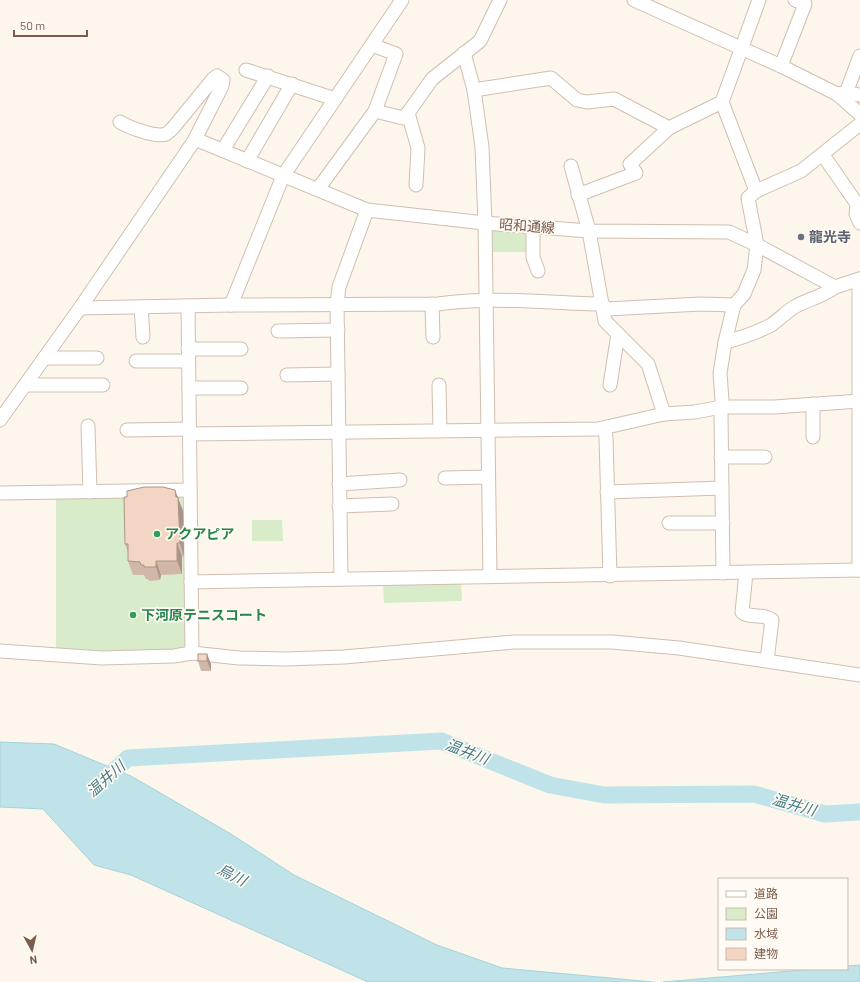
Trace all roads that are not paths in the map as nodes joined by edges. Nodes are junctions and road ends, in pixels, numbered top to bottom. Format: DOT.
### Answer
graph roads {
  1 [pos="402,0"];
  2 [pos="500,0"];
  3 [pos="759,0"];
  4 [pos="795,0"];
  5 [pos="639,1"];
  6 [pos="372,45"];
  7 [pos="740,48"];
  8 [pos="464,53"];
  9 [pos="860,56"];
  10 [pos="781,66"];
  11 [pos="246,70"];
  12 [pos="268,76"];
  13 [pos="292,84"];
  14 [pos="474,90"];
  15 [pos="842,94"];
  16 [pos="860,95"];
  17 [pos="334,99"];
  18 [pos="722,102"];
  19 [pos="375,111"];
  20 [pos="408,113"];
  21 [pos="860,114"];
  22 [pos="120,122"];
  23 [pos="860,124"];
  24 [pos="669,128"];
  25 [pos="195,139"];
  26 [pos="223,150"];
  27 [pos="823,155"];
  28 [pos="247,161"];
  29 [pos="571,166"];
  30 [pos="283,176"];
  31 [pos="416,185"];
  32 [pos="318,189"];
  33 [pos="756,191"];
  34 [pos="578,195"];
  35 [pos="368,210"];
  36 [pos="486,223"];
  37 [pos="860,223"];
  38 [pos="533,226"];
  39 [pos="589,231"];
  40 [pos="757,245"];
  41 [pos="538,271"];
  42 [pos="859,279"];
  43 [pos="835,287"];
  44 [pos="485,301"];
  45 [pos="432,304"];
  46 [pos="602,304"];
  47 [pos="231,305"];
  48 [pos="337,305"];
  49 [pos="734,305"];
  50 [pos="188,306"];
  51 [pos="141,307"];
  52 [pos="80,308"];
  53 [pos="338,330"];
  54 [pos="278,331"];
  55 [pos="618,334"];
  56 [pos="143,337"];
  57 [pos="433,337"];
  58 [pos="725,342"];
  59 [pos="242,349"];
  60 [pos="188,355"];
  61 [pos="44,358"];
  62 [pos="97,358"];
  63 [pos="136,361"];
  64 [pos="338,374"];
  65 [pos="286,375"];
  66 [pos="25,385"];
  67 [pos="103,385"];
  68 [pos="439,385"];
  69 [pos="610,385"];
  70 [pos="189,388"];
  71 [pos="241,388"];
  72 [pos="859,401"];
  73 [pos="813,404"];
  74 [pos="721,407"];
  75 [pos="664,414"];
  76 [pos="0,420"];
  77 [pos="859,425"];
  78 [pos="88,426"];
  79 [pos="604,428"];
  80 [pos="488,429"];
  81 [pos="127,430"];
  82 [pos="189,431"];
  83 [pos="440,431"];
  84 [pos="338,432"];
  85 [pos="814,436"];
  86 [pos="765,456"];
  87 [pos="722,457"];
  88 [pos="488,477"];
  89 [pos="445,478"];
  90 [pos="400,480"];
  91 [pos="339,484"];
  92 [pos="722,488"];
  93 [pos="190,490"];
  94 [pos="90,492"];
  95 [pos="607,492"];
  96 [pos="0,493"];
  97 [pos="392,504"];
  98 [pos="339,506"];
  99 [pos="722,523"];
  100 [pos="669,524"];
  101 [pos="859,570"];
  102 [pos="723,573"];
  103 [pos="746,573"];
  104 [pos="490,576"];
  105 [pos="610,576"];
  106 [pos="341,579"];
  107 [pos="191,582"];
  108 [pos="0,651"];
  109 [pos="192,653"];
  110 [pos="767,660"];
  111 [pos="860,675"];
  1 -- 6 [label="street"];
  2 -- 8 [label="street"];
  3 -- 7 [label="street"];
  4 -- 10 [label="street"];
  5 -- 7 [label="street"];
  6 -- 17 [label="street"];
  6 -- 19 [label="street"];
  7 -- 10 [label="street"];
  7 -- 18 [label="street"];
  8 -- 14 [label="street"];
  8 -- 20 [label="street"];
  9 -- 15 [label="street"];
  10 -- 15 [label="street"];
  11 -- 12 [label="street"];
  12 -- 13 [label="street"];
  12 -- 26 [label="street"];
  13 -- 17 [label="street"];
  13 -- 28 [label="street"];
  14 -- 24 [label="street"];
  14 -- 36 [label="street"];
  15 -- 16 [label="street"];
  15 -- 21 [label="street"];
  17 -- 30 [label="street"];
  18 -- 24 [label="street"];
  18 -- 33 [label="street"];
  19 -- 20 [label="street"];
  19 -- 32 [label="street"];
  20 -- 31 [label="street"];
  22 -- 25 [label="street"];
  23 -- 27 [label="street"];
  24 -- 34 [label="street"];
  25 -- 26 [label="street, 昭和通線"];
  25 -- 52 [label="street"];
  26 -- 28 [label="street, 昭和通線"];
  27 -- 33 [label="street"];
  27 -- 37 [label="street"];
  28 -- 30 [label="street, 昭和通線"];
  29 -- 34 [label="street"];
  30 -- 32 [label="street, 昭和通線"];
  30 -- 47 [label="street"];
  32 -- 35 [label="street, 昭和通線"];
  33 -- 40 [label="street"];
  34 -- 39 [label="street"];
  35 -- 36 [label="street, 昭和通線"];
  35 -- 48 [label="street"];
  36 -- 38 [label="street, 昭和通線"];
  36 -- 44 [label="street"];
  38 -- 39 [label="street, 昭和通線"];
  38 -- 41 [label="street"];
  39 -- 40 [label="street, 昭和通線"];
  39 -- 46 [label="street"];
  40 -- 43 [label="street, 昭和通線"];
  40 -- 49 [label="street"];
  42 -- 43 [label="street"];
  42 -- 72 [label="street"];
  43 -- 58 [label="street"];
  44 -- 45 [label="street"];
  44 -- 46 [label="street"];
  44 -- 80 [label="street"];
  45 -- 48 [label="street"];
  45 -- 57 [label="street"];
  46 -- 49 [label="street"];
  46 -- 55 [label="street"];
  47 -- 48 [label="street"];
  47 -- 50 [label="street"];
  48 -- 53 [label="street"];
  49 -- 58 [label="street"];
  50 -- 51 [label="street"];
  50 -- 60 [label="street"];
  51 -- 52 [label="street"];
  51 -- 56 [label="street"];
  52 -- 61 [label="street"];
  53 -- 54 [label="street"];
  53 -- 64 [label="street"];
  55 -- 69 [label="street"];
  55 -- 75 [label="street"];
  58 -- 74 [label="street"];
  59 -- 60 [label="street"];
  60 -- 63 [label="street"];
  60 -- 70 [label="street"];
  61 -- 62 [label="street"];
  61 -- 66 [label="street"];
  64 -- 65 [label="street"];
  64 -- 84 [label="street"];
  66 -- 67 [label="street"];
  66 -- 76 [label="street"];
  68 -- 83 [label="street"];
  70 -- 71 [label="street"];
  70 -- 82 [label="street"];
  72 -- 73 [label="street"];
  72 -- 77 [label="street"];
  73 -- 74 [label="street"];
  73 -- 85 [label="street"];
  74 -- 75 [label="street"];
  74 -- 87 [label="street"];
  75 -- 79 [label="street"];
  77 -- 101 [label="street"];
  78 -- 94 [label="street"];
  79 -- 80 [label="street"];
  79 -- 95 [label="street"];
  80 -- 83 [label="street"];
  80 -- 88 [label="street"];
  81 -- 82 [label="street"];
  82 -- 84 [label="street"];
  82 -- 93 [label="street"];
  83 -- 84 [label="street"];
  84 -- 91 [label="street"];
  86 -- 87 [label="street"];
  87 -- 92 [label="street"];
  88 -- 89 [label="street"];
  88 -- 104 [label="street"];
  90 -- 91 [label="street"];
  91 -- 98 [label="street"];
  92 -- 95 [label="street"];
  92 -- 99 [label="street"];
  93 -- 94 [label="street"];
  93 -- 107 [label="street"];
  94 -- 96 [label="street"];
  95 -- 105 [label="street"];
  97 -- 98 [label="street"];
  98 -- 106 [label="street"];
  99 -- 100 [label="street"];
  99 -- 102 [label="street"];
  101 -- 103 [label="street"];
  102 -- 103 [label="street"];
  102 -- 105 [label="street"];
  103 -- 110 [label="street"];
  104 -- 105 [label="street"];
  104 -- 106 [label="street"];
  106 -- 107 [label="street"];
  107 -- 109 [label="street"];
  108 -- 109 [label="street"];
  109 -- 110 [label="street"];
  110 -- 111 [label="street"];
}
